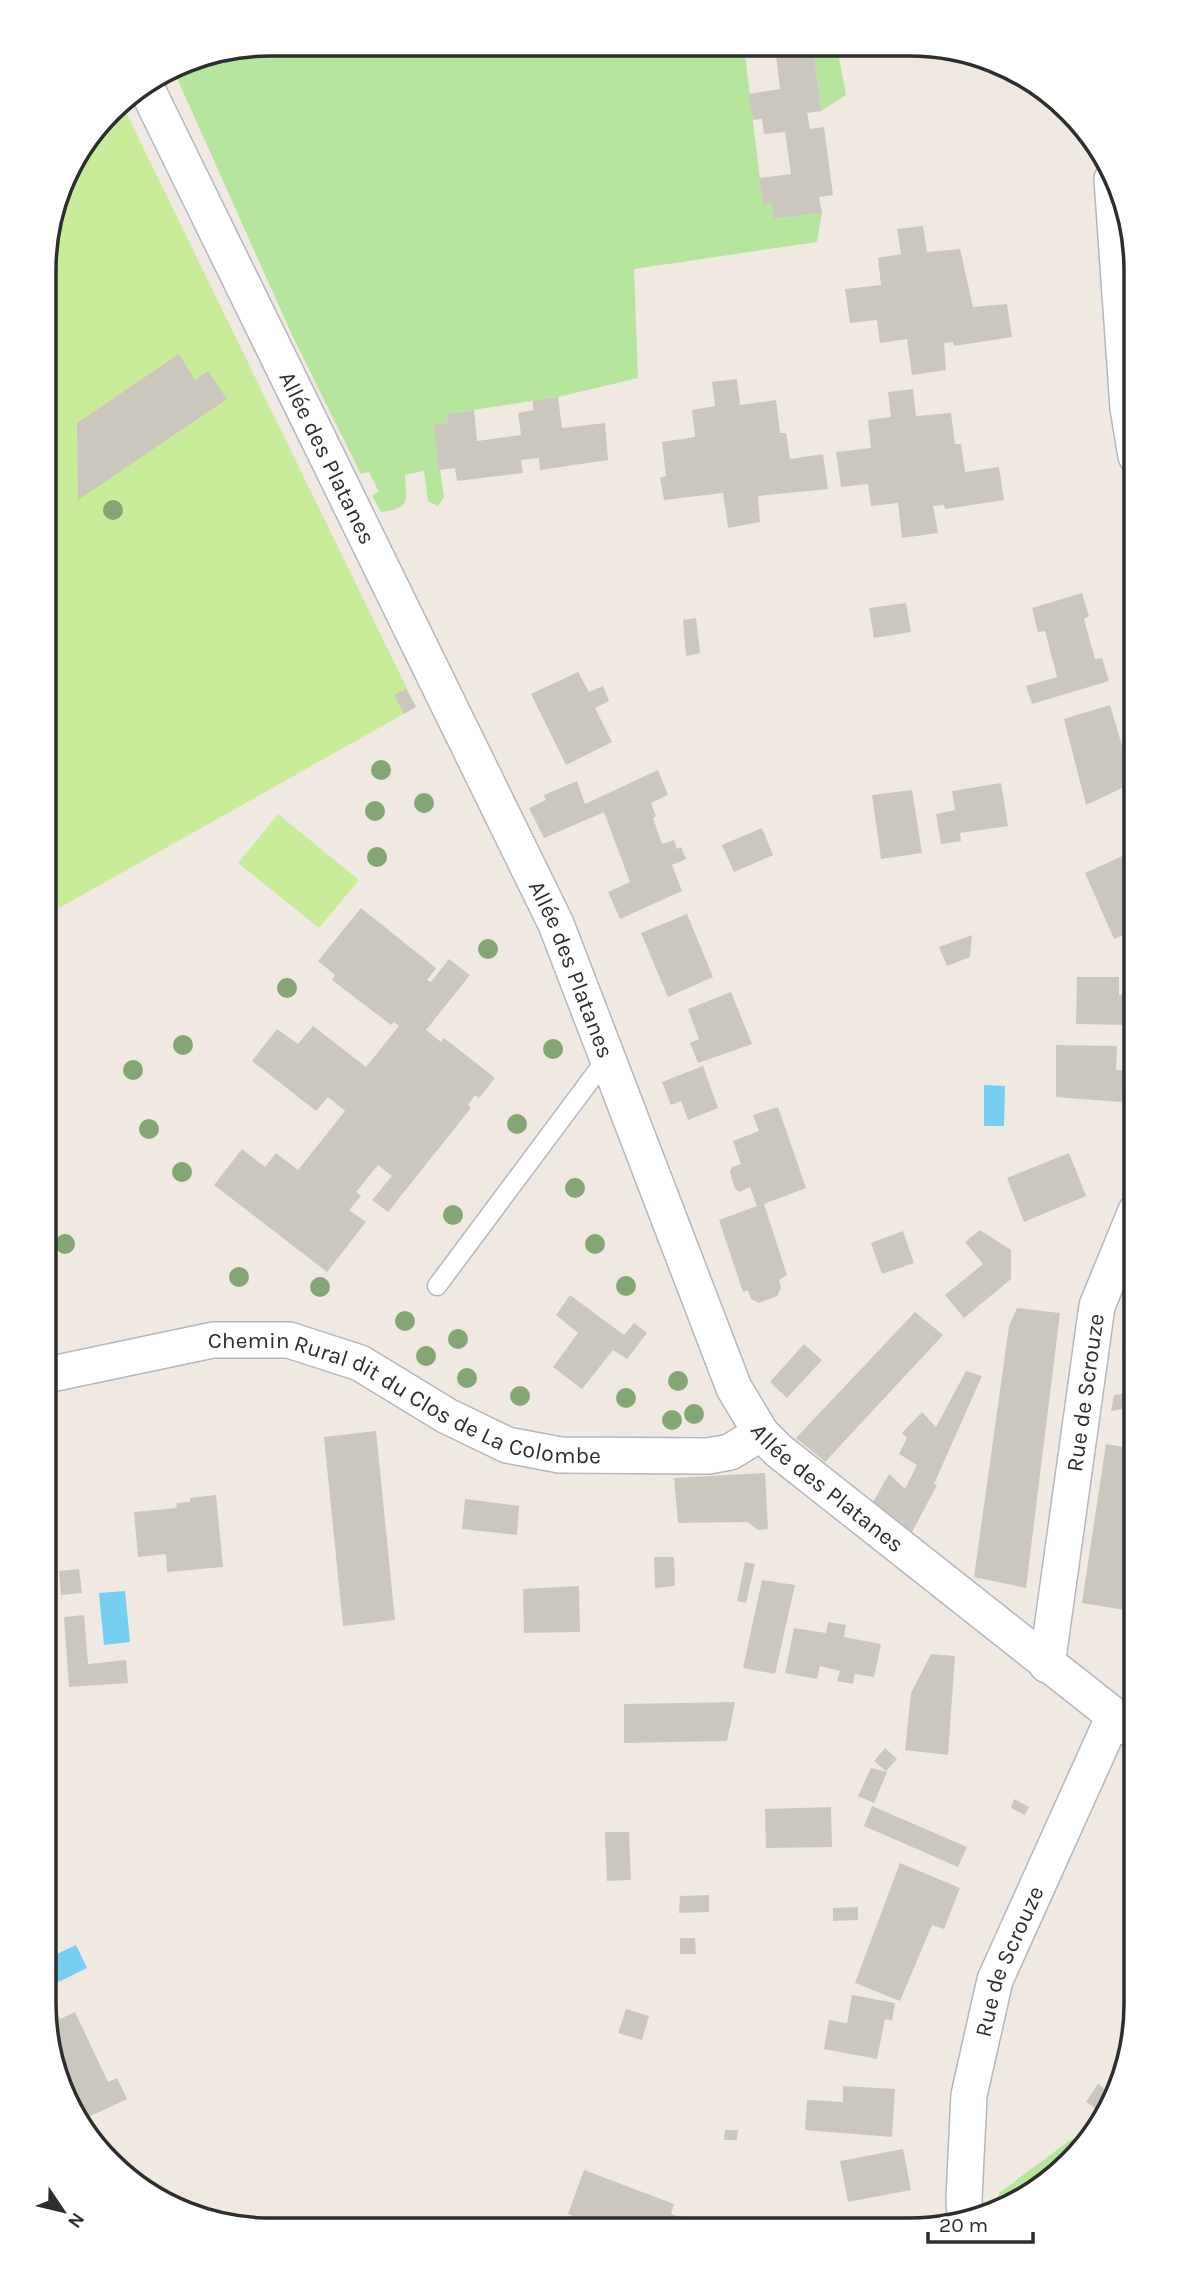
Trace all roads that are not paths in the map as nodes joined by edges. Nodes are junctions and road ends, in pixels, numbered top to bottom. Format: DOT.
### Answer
graph roads {
  1 [pos="149,93"];
  2 [pos="1114,204"];
  3 [pos="1124,351"];
  4 [pos="607,1058"];
  5 [pos="1124,1240"];
  6 [pos="437,1286"];
  7 [pos="56,1374"];
  8 [pos="761,1433"];
  9 [pos="1048,1665"];
  10 [pos="1124,1723"];
  11 [pos="1124,1726"];
  12 [pos="965,2211"];
  1 -- 4 [label="street, Allée des Platanes"];
  2 -- 3 [label="street"];
  4 -- 6 [label="lane"];
  4 -- 8 [label="street, Allée des Platanes"];
  5 -- 9 [label="street, Rue de Scrouze"];
  7 -- 8 [label="street, Chemin Rural dit du Clos de La Colombe"];
  8 -- 9 [label="street, Allée des Platanes"];
  9 -- 10 [label="street, Allée des Platanes"];
  11 -- 12 [label="street, Rue de Scrouze"];
}
